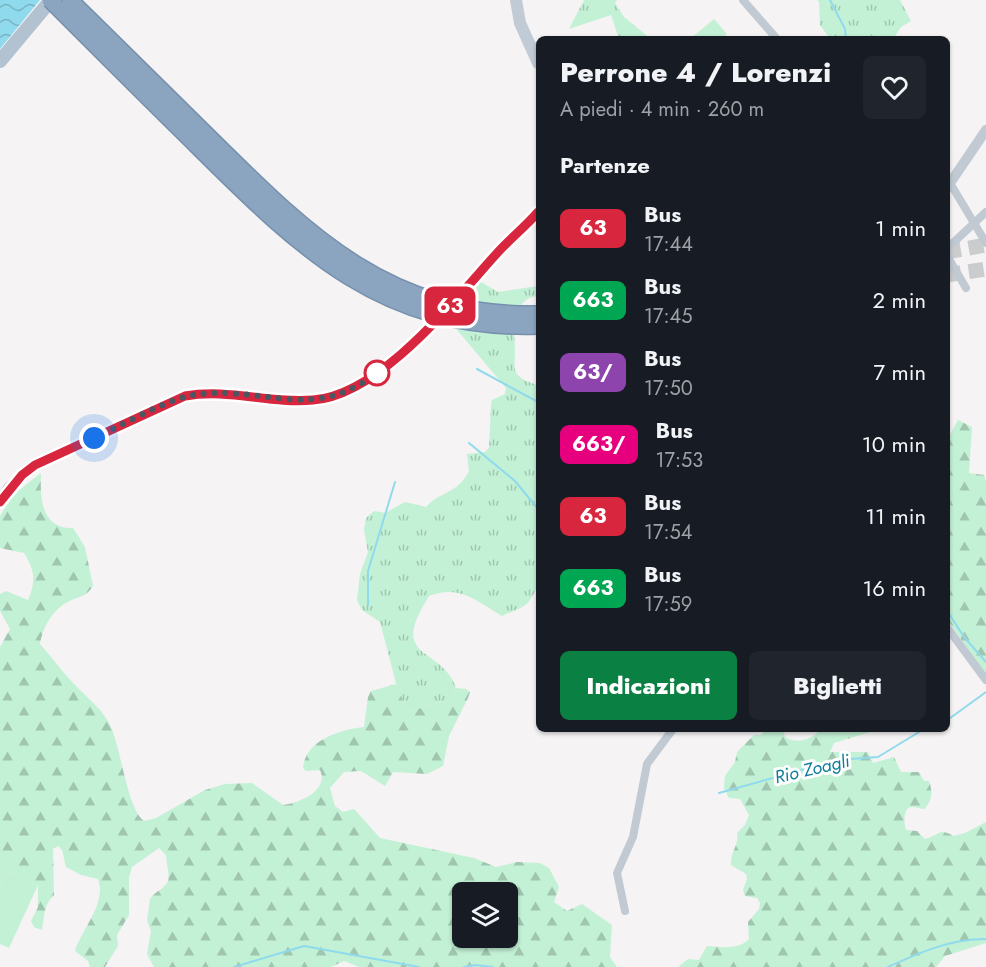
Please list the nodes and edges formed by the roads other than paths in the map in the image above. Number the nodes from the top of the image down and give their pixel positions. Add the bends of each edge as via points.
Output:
1 (50, 0) edge
2 (70, 0) edge
3 (516, 0) edge
4 (743, 0) edge
5 (774, 36) edge
6 (536, 59) edge
7 (0, 61) edge
8 (986, 130) edge
9 (950, 183) edge
10 (950, 189) edge
11 (986, 212) edge
12 (536, 214) edge
13 (975, 222) junction
14 (986, 243) edge
15 (950, 244) edge
16 (950, 261) edge
17 (966, 288) dead end
18 (536, 314) edge
19 (536, 326) edge
20 (0, 502) edge
21 (950, 631) edge
22 (986, 680) edge
23 (671, 732) edge
24 (625, 911) dead end

1 - 7 main road
1 - 19 highway, bridge via 258,206 330,267 382,296 435,315 487,325
2 - 18 highway, bridge via 284,211 338,254 379,278 426,297 480,311
3 - 6 main road via 520,23
4 - 5 street
8 - 9 street
10 - 13 street
11 - 13 street
12 - 20 main road via 448,308 387,366 358,386 315,400 212,393 185,396 35,465
13 - 14 street
13 - 15 street
16 - 17 street
21 - 22 street
23 - 24 street via 647,764 633,837 617,873

